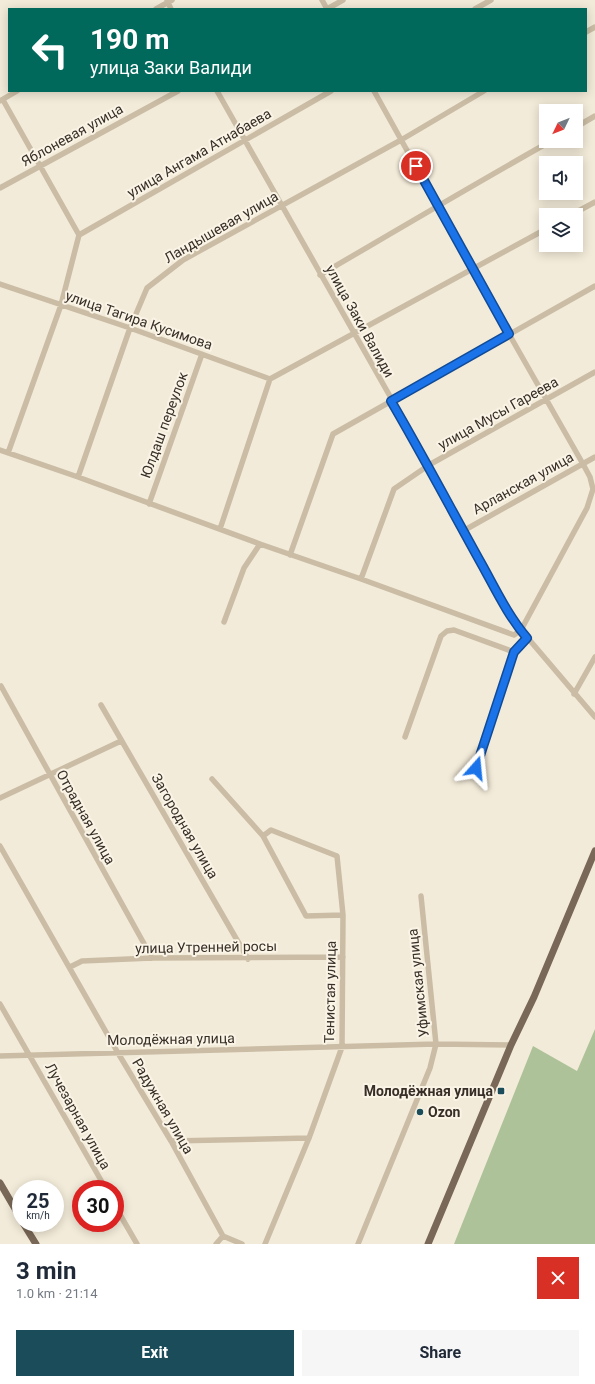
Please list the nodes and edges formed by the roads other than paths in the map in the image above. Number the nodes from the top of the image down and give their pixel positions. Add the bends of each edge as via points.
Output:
1 (343, 0) edge
2 (491, 0) edge
3 (169, 1) edge
4 (158, 8) edge
5 (329, 8) edge
6 (478, 8) edge
7 (15, 92) edge
8 (176, 92) edge
9 (218, 92) edge
10 (329, 92) edge
11 (375, 92) edge
12 (482, 92) edge
13 (1, 100) edge
14 (595, 116) edge
15 (583, 123) edge
16 (244, 140) junction
17 (401, 140) junction
18 (539, 148) edge
19 (40, 166) junction
20 (0, 188) edge
21 (595, 202) edge
22 (282, 205) junction
23 (439, 206) junction
24 (583, 209) edge
25 (539, 233) edge
26 (79, 236) junction
27 (472, 268) junction
28 (320, 275) junction
29 (0, 284) edge
30 (595, 286) edge
31 (61, 305) junction
32 (130, 328) junction
33 (354, 333) junction
34 (509, 334) junction
35 (202, 354) junction
36 (595, 372) edge
37 (270, 379) junction
38 (546, 399) junction
39 (391, 401) junction
40 (0, 450) edge
41 (8, 453) junction
42 (595, 457) edge
43 (583, 464) junction
44 (429, 465) junction
45 (78, 477) junction
46 (149, 504) junction
47 (220, 529) junction
48 (463, 531) junction
49 (260, 544) junction
50 (290, 555) junction
51 (361, 579) junction
52 (224, 622) dead end
53 (521, 630) junction
54 (527, 638) junction
55 (514, 652) junction
56 (595, 657) edge
57 (1, 686) dead end
58 (574, 694) junction
59 (101, 705) dead end
60 (595, 717) edge
61 (405, 737) dead end
62 (121, 741) junction
63 (476, 768) dead end
64 (49, 774) junction
65 (212, 779) dead end
66 (0, 798) edge
67 (263, 836) junction
68 (0, 846) edge
69 (595, 851) edge
70 (421, 896) dead end
71 (343, 916) junction
72 (343, 957) junction
73 (152, 958) junction
74 (248, 958) junction
75 (70, 967) junction
76 (0, 1004) edge
77 (436, 1044) junction
78 (511, 1045) junction
79 (342, 1047) junction
80 (118, 1053) junction
81 (30, 1055) junction
82 (0, 1056) edge
83 (309, 1138) junction
84 (171, 1142) junction
85 (101, 1180) edge
86 (0, 1183) edge
87 (12, 1204) edge
88 (124, 1222) edge
89 (29, 1232) edge
90 (223, 1236) junction
91 (36, 1244) edge
92 (137, 1244) edge
93 (216, 1244) edge
94 (242, 1244) edge
95 (265, 1244) edge
96 (358, 1244) edge
97 (428, 1244) edge

1 - 5 street
2 - 6 street
3 - 4 street
7 - 13 street
8 - 19 street, Яблоневая улица
9 - 16 street, улица Заки Валиди
10 - 16 street, улица Ангама Атнабаева
11 - 17 street
12 - 17 street, Ландышевая улица
13 - 19 street
14 - 15 street
16 - 22 street, улица Заки Валиди
16 - 26 street, улица Ангама Атнабаева
17 - 22 street, Ландышевая улица
17 - 23 street
18 - 23 street
19 - 20 street, Яблоневая улица
19 - 26 street
21 - 24 street
22 - 28 street, улица Заки Валиди
22 - 32 street, Ландышевая улица via 183,260 147,288
23 - 27 street
23 - 28 street
25 - 27 street
26 - 31 street
27 - 33 street
27 - 34 street
28 - 33 street, улица Заки Валиди
29 - 31 street, улица Тагира Кусимова
30 - 34 street
31 - 32 street, улица Тагира Кусимова
31 - 41 street
32 - 35 street, улица Тагира Кусимова
32 - 45 street, Ландышевая улица
33 - 37 street
33 - 39 street, улица Заки Валиди
34 - 38 street
34 - 39 street
35 - 37 street, улица Тагира Кусимова
35 - 46 street, Юлдаш переулок
36 - 38 street, улица Мусы Гареева
37 - 47 street
38 - 43 street
38 - 44 street, улица Мусы Гареева
39 - 44 street, улица Заки Валиди
39 - 50 street via 333,434
40 - 41 street
41 - 45 street
42 - 43 street, Арланская улица
43 - 48 street, Арланская улица
43 - 53 street via 594,489 587,508
44 - 48 street, улица Заки Валиди
44 - 51 street, улица Мусы Гареева via 394,489
45 - 46 street
46 - 47 street
47 - 49 street
48 - 53 street, улица Заки Валиди
49 - 50 street
49 - 52 street via 244,568
50 - 51 street
51 - 53 street via 514,635
53 - 54 street, улица Заки Валиди
54 - 55 street
54 - 58 street, улица Заки Валиди
55 - 61 street via 454,630 447,631 441,636
55 - 63 street
56 - 58 street
57 - 64 street, Отрадная улица
58 - 60 street, улица Заки Валиди
59 - 62 street, Загородная улица
62 - 64 street
62 - 74 street, Загородная улица
64 - 66 street
64 - 73 street, Отрадная улица
65 - 67 street
67 - 71 street via 306,916
67 - 71 street, Тенистая улица via 271,830 337,856
68 - 75 street, Радужная улица
69 - 78 main road via 534,997
70 - 77 street, Уфимская улица
71 - 72 street, Тенистая улица
72 - 74 street, улица Утренней росы
72 - 79 street, Тенистая улица
73 - 74 street, улица Утренней росы
73 - 75 street, улица Утренней росы via 82,961
75 - 80 street, Радужная улица
76 - 81 street, Лучезарная улица
77 - 78 street, Молодёжная улица
77 - 79 street, Молодёжная улица
77 - 96 street, Уфимская улица via 430,1068
78 - 97 main road
79 - 80 street, Молодёжная улица
79 - 83 street, Тенистая улица
80 - 81 street, Молодёжная улица
80 - 84 street, Радужная улица
81 - 82 street, Молодёжная улица
81 - 85 street, Лучезарная улица
83 - 84 street
83 - 95 street, Тенистая улица
84 - 90 street, Радужная улица
86 - 87 main road
88 - 92 street
89 - 91 main road
90 - 93 street
90 - 94 street

